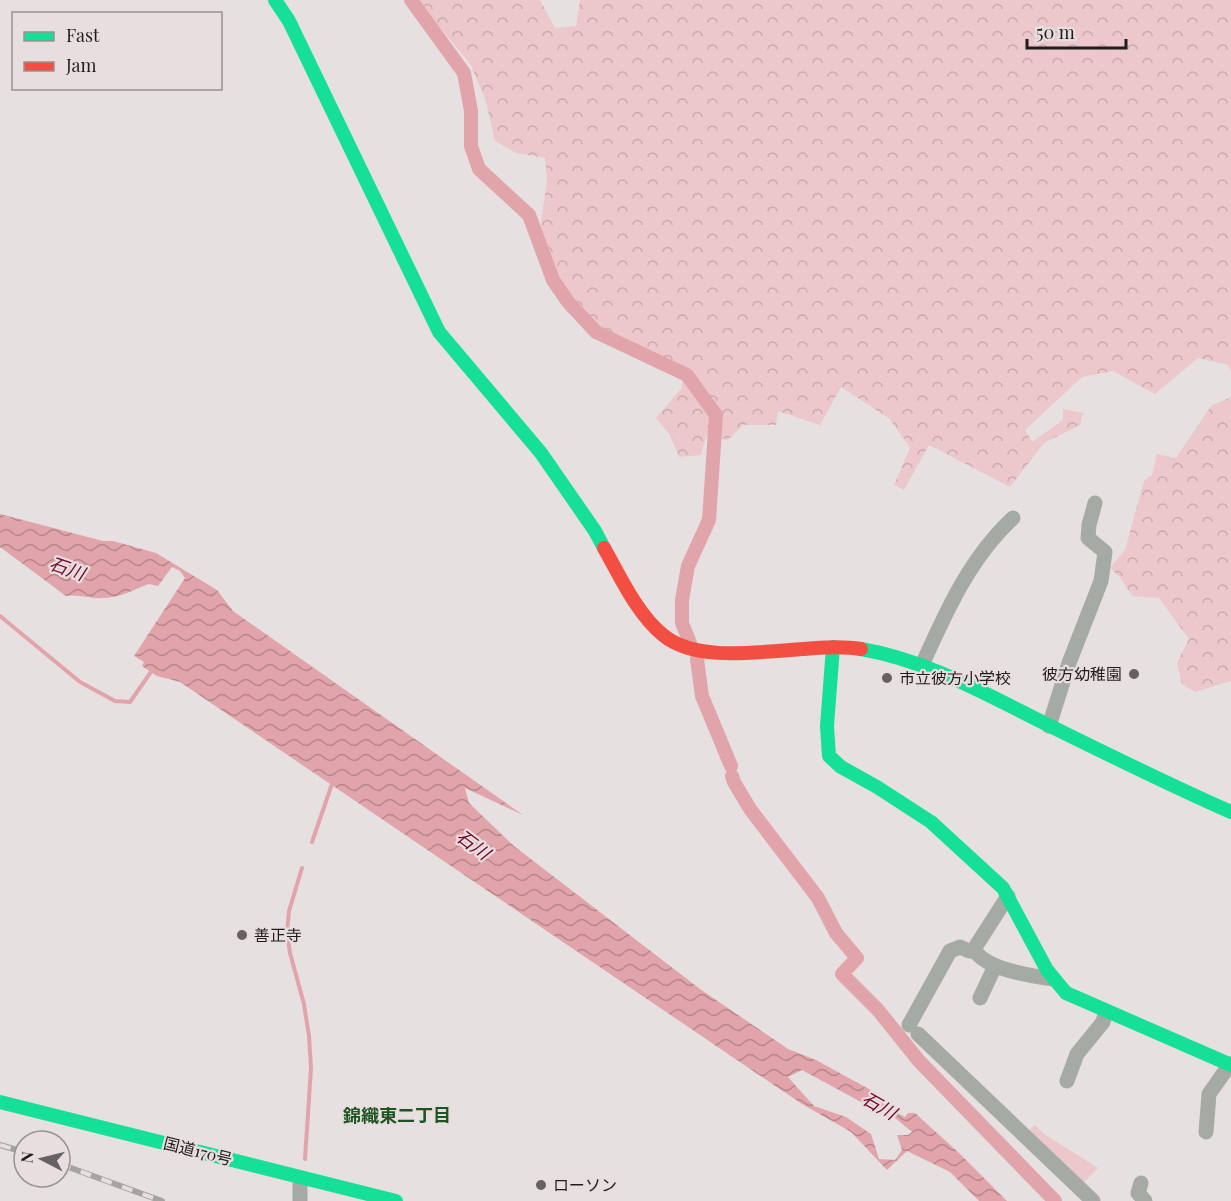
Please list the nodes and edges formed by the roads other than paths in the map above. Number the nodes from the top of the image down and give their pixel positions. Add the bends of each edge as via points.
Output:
1 (275, 0) edge
2 (1095, 503) dead end
3 (1013, 519) dead end
4 (833, 647) junction
5 (922, 665) junction
6 (1049, 726) junction
7 (1231, 812) edge
8 (1008, 896) junction
9 (975, 951) junction
10 (995, 966) junction
11 (1053, 979) junction
12 (980, 998) dead end
13 (1106, 1011) junction
14 (1231, 1064) edge
15 (1067, 1081) dead end
16 (0, 1102) edge
17 (1206, 1132) dead end
18 (300, 1178) junction
19 (1141, 1183) dead end
20 (300, 1201) edge
21 (396, 1201) edge
22 (1093, 1201) edge
23 (1145, 1201) edge

1 - 4 main road via 439,332 541,453 595,531 632,599 650,622 678,646 699,652
2 - 6 street via 1088,538 1105,552 1101,581
3 - 5 street via 991,540 967,575
4 - 5 main road via 873,651
4 - 8 main road via 827,726 829,756 841,768 931,822
5 - 6 main road
6 - 7 main road
8 - 9 street
8 - 11 main road
9 - 10 street via 983,961
9 - 22 street via 960,947 950,951 913,1030
10 - 11 street
10 - 12 street
11 - 13 main road via 1066,993
13 - 14 main road
13 - 15 street via 1103,1022 1077,1054
14 - 17 street via 1209,1094
16 - 18 main road, 国道170号
18 - 20 street
18 - 21 main road, 国道170号
19 - 23 street via 1138,1193

